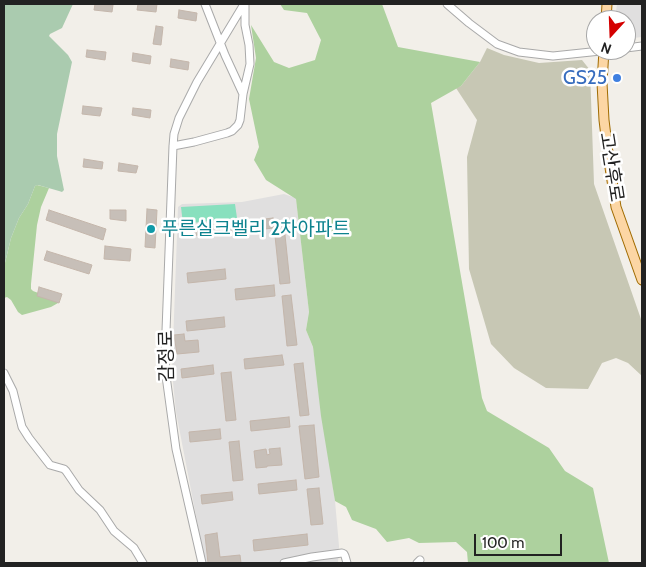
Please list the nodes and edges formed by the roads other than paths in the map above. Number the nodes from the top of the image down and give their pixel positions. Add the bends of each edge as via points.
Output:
1 (205, 4) edge
2 (244, 4) edge
3 (447, 4) edge
4 (220, 42) junction
5 (586, 52) edge
6 (605, 60) edge
7 (243, 94) junction
8 (173, 146) junction
9 (642, 280) edge
10 (4, 373) edge
11 (143, 563) edge
12 (202, 563) edge
13 (284, 563) edge
14 (347, 563) edge

1 - 4 street
2 - 4 street, 감정로
2 - 7 street, 감정로 via 250,64
3 - 5 street via 497,44 519,52 553,56
4 - 7 street
4 - 8 street, 감정로 via 179,118
6 - 9 main road, 고산후로 via 604,120 616,207
7 - 8 street, 감정로 via 240,120 232,131
8 - 12 street, 감정로 via 166,376 176,449
10 - 11 street via 13,391 22,427 29,438 50,465 66,471 114,531 134,548
13 - 14 street via 342,553

